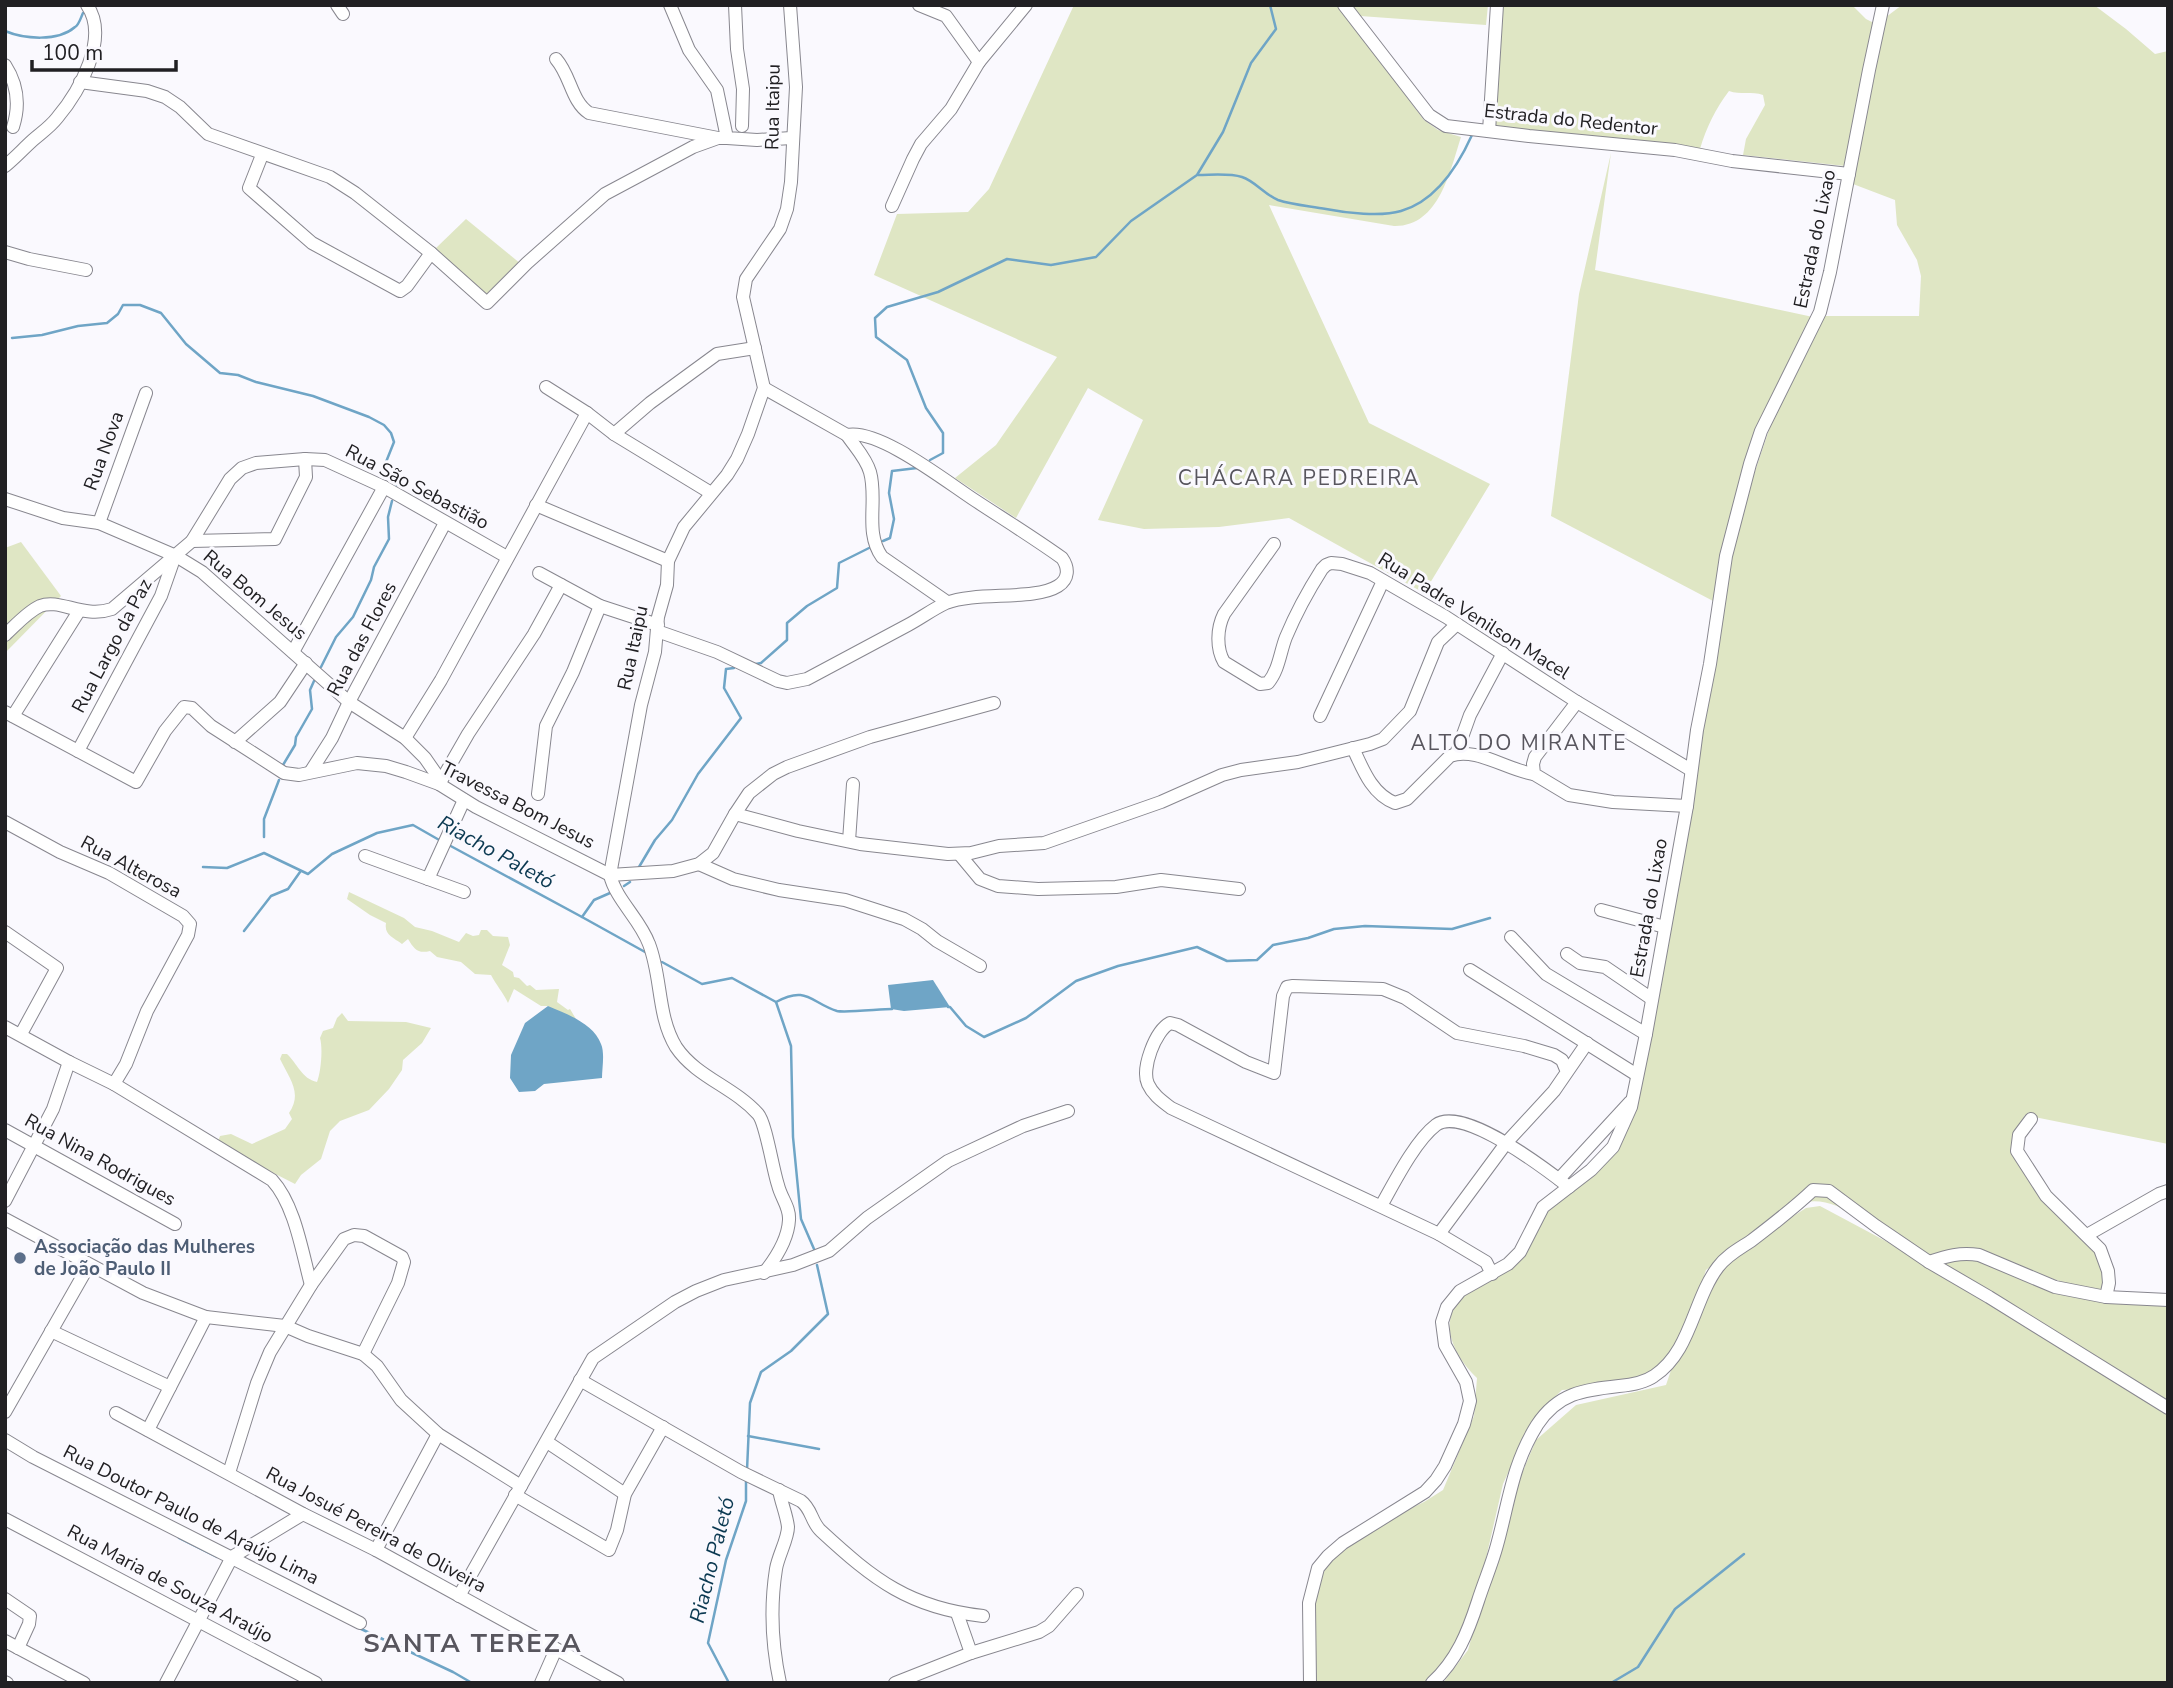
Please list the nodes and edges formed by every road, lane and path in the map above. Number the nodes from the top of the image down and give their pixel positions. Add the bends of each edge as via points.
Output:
1 (87, 5) edge
2 (670, 5) edge
3 (735, 5) edge
4 (790, 5) edge
5 (919, 5) edge
6 (1026, 5) edge
7 (1344, 5) edge
8 (1497, 5) edge
9 (1886, 7) edge
10 (556, 59) dead end
11 (979, 62) junction
12 (5, 65) edge
13 (80, 82) junction
14 (742, 126) dead end
15 (9, 127) edge
16 (1489, 131) junction
17 (723, 138) junction
18 (792, 138) junction
19 (32, 141) junction
20 (262, 155) junction
21 (5, 166) edge
22 (1850, 174) junction
23 (892, 206) dead end
24 (5, 251) edge
25 (431, 253) junction
26 (86, 270) dead end
27 (755, 348) junction
28 (546, 387) dead end
29 (764, 388) junction
30 (146, 393) dead end
31 (586, 412) junction
32 (614, 434) junction
33 (847, 435) junction
34 (305, 459) junction
35 (384, 488) junction
36 (711, 493) junction
37 (5, 499) edge
38 (536, 505) junction
39 (99, 523) junction
40 (445, 523) junction
41 (192, 541) junction
42 (1274, 544) dead end
43 (176, 556) junction
44 (507, 557) junction
45 (668, 561) junction
46 (538, 573) dead end
47 (1383, 581) junction
48 (561, 585) junction
49 (947, 602) junction
50 (600, 606) junction
51 (79, 611) junction
52 (1457, 624) junction
53 (657, 628) junction
54 (5, 635) edge
55 (293, 652) junction
56 (1503, 653) junction
57 (306, 663) junction
58 (349, 702) junction
59 (1577, 702) junction
60 (994, 703) dead end
61 (9, 714) edge
62 (1321, 716) dead end
63 (405, 738) junction
64 (235, 742) junction
65 (1353, 748) junction
66 (78, 751) junction
67 (1456, 754) junction
68 (1691, 770) junction
69 (311, 771) junction
70 (1534, 774) junction
71 (440, 783) junction
72 (853, 784) dead end
73 (538, 794) dead end
74 (464, 800) junction
75 (1687, 806) junction
76 (735, 814) junction
77 (5, 822) edge
78 (849, 841) junction
79 (960, 855) junction
80 (365, 856) dead end
81 (699, 864) junction
82 (611, 875) junction
83 (428, 879) junction
84 (1239, 890) dead end
85 (464, 892) dead end
86 (1601, 910) dead end
87 (1665, 926) junction
88 (5, 932) edge
89 (1511, 937) dead end
90 (1567, 954) dead end
91 (980, 966) dead end
92 (1470, 970) dead end
93 (1652, 999) junction
94 (5, 1027) edge
95 (21, 1034) junction
96 (1646, 1034) junction
97 (1587, 1043) junction
98 (69, 1062) junction
99 (1567, 1072) junction
100 (1637, 1075) junction
101 (114, 1084) junction
102 (1068, 1111) dead end
103 (2031, 1119) dead end
104 (5, 1130) edge
105 (1507, 1142) junction
106 (34, 1145) junction
107 (1564, 1183) junction
108 (2168, 1191) edge
109 (5, 1201) edge
110 (1381, 1206) junction
111 (5, 1219) edge
112 (175, 1224) dead end
113 (1439, 1234) junction
114 (2087, 1235) junction
115 (1929, 1262) junction
116 (89, 1265) junction
117 (765, 1273) junction
118 (1492, 1274) junction
119 (311, 1285) junction
120 (2106, 1297) junction
121 (2168, 1300) edge
122 (206, 1317) junction
123 (285, 1326) junction
124 (51, 1331) junction
125 (363, 1354) junction
126 (579, 1380) junction
127 (170, 1387) junction
128 (2168, 1408) edge
129 (5, 1412) edge
130 (116, 1413) dead end
131 (663, 1427) junction
132 (148, 1430) junction
133 (438, 1434) junction
134 (5, 1440) edge
135 (547, 1442) junction
136 (229, 1473) junction
137 (518, 1490) junction
138 (779, 1490) junction
139 (625, 1494) junction
140 (303, 1514) junction
141 (5, 1519) edge
142 (376, 1550) junction
143 (232, 1557) junction
144 (1077, 1594) dead end
145 (459, 1596) junction
146 (5, 1599) edge
147 (957, 1613) junction
148 (984, 1616) dead end
149 (199, 1621) junction
150 (360, 1623) dead end
151 (5, 1641) edge
152 (18, 1648) junction
153 (556, 1649) junction
154 (971, 1653) junction
155 (1308, 1668) junction
156 (84, 1683) edge
157 (166, 1683) edge
158 (316, 1683) edge
159 (541, 1683) edge
160 (618, 1683) edge
161 (780, 1683) edge
162 (895, 1683) edge
163 (1303, 1683) edge
164 (1310, 1683) edge
165 (1432, 1683) edge

1 - 13 street via 97,37
2 - 17 street via 689,50 717,90
3 - 14 street
4 - 18 street, Rua Itaipu via 796,87
5 - 11 street via 946,16
6 - 11 street
7 - 16 street, Estrada do Redentor via 1429,115 1446,126
8 - 16 street
9 - 22 street, Estrada do Lixao via 1869,69
10 - 17 street via 579,104 589,113
11 - 23 street via 951,109 917,151
12 - 15 street via 16,86 17,100 17,113
13 - 19 street via 65,108
13 - 20 street via 165,97 208,134
15 - 19 street via 23,131
16 - 22 street, Estrada do Redentor
17 - 18 street
17 - 25 street via 694,147 605,194 486,303
18 - 27 street, Rua Itaipu via 787,209 780,229 743,289
19 - 21 street
20 - 25 street via 330,177
20 - 25 street via 249,188 294,229 332,255 400,291
22 - 68 street, Estrada do Lixao via 1818,320 1761,430 1735,519
24 - 26 street
27 - 29 street, Rua Itaipu
27 - 32 street via 717,354
28 - 31 street
29 - 33 street
29 - 36 street, Rua Itaipu via 737,459
30 - 39 street, Rua Nova
31 - 32 street
31 - 38 street
32 - 36 street
33 - 49 street via 870,473 878,551
33 - 49 street via 860,434 922,464 1053,551 1067,566 1062,583 1045,591
34 - 35 street, Rua São Sebastião via 325,460
34 - 41 street, Rua São Sebastião via 242,468
34 - 41 street via 306,477 275,539
35 - 40 street, Rua São Sebastião
35 - 55 street
36 - 45 street, Rua Itaipu via 684,527
37 - 39 street, Rua Bom Jesus via 63,518
38 - 44 street
38 - 45 street
39 - 43 street, Rua Bom Jesus
40 - 44 street, Rua São Sebastião
40 - 58 street, Rua das Flores
41 - 43 street, Rua São Sebastião
42 - 47 street, Rua Padre Venilson Macel via 1224,614 1218,633 1224,662 1260,684 1274,673 1298,611 1326,565 1352,566
43 - 51 street, Rua São Sebastião via 112,609
43 - 55 street, Rua Bom Jesus via 202,572
43 - 66 street, Rua Largo da Paz via 161,596
44 - 63 street
45 - 53 street, Rua Itaipu
46 - 48 street
47 - 52 street, Rua Padre Venilson Macel
47 - 62 street
48 - 50 street
48 - 71 street
49 - 53 street via 807,678 787,683
50 - 53 street
50 - 73 street via 546,726
51 - 54 street, Rua São Sebastião via 45,605
51 - 61 street
52 - 56 street, Rua Padre Venilson Macel
52 - 65 street via 1438,642 1410,712 1383,739
53 - 82 street, Rua Itaipu
55 - 57 street, Rua Bom Jesus
56 - 59 street, Rua Padre Venilson Macel
56 - 67 street via 1470,715
57 - 58 street, Rua Bom Jesus
57 - 64 street via 279,702
58 - 63 street, Rua Bom Jesus
58 - 69 street, Rua das Flores
59 - 68 street, Rua Padre Venilson Macel
59 - 70 street via 1535,757
60 - 76 street via 870,737 787,766 749,793
61 - 66 street
63 - 71 street, Rua Bom Jesus via 425,758
64 - 66 street, Travessa Bom Jesus via 186,706 165,731 136,782
64 - 69 street, Travessa Bom Jesus via 284,773
65 - 67 street via 1373,786 1395,803 1407,799
65 - 79 street via 1222,775 1169,799 1044,843
67 - 70 street
68 - 75 street, Estrada do Lixao
69 - 71 street, Travessa Bom Jesus via 363,763
70 - 75 street via 1569,795
71 - 74 street, Travessa Bom Jesus
72 - 78 street
74 - 82 street, Travessa Bom Jesus
74 - 83 street
75 - 87 street, Estrada do Lixao
76 - 78 street
76 - 81 street via 713,853
77 - 101 street, Rua Alterosa via 109,873 190,924
78 - 79 street
79 - 84 street via 980,879 998,886 1116,887 1161,880
80 - 83 street
81 - 82 street via 673,872
81 - 91 street via 733,879 845,900 904,919
82 - 117 street via 650,946 665,1019 677,1048 700,1072 757,1112 763,1123 789,1218 782,1245
83 - 85 street
86 - 87 street
87 - 93 street, Estrada do Lixao
88 - 95 street via 57,968
89 - 96 street via 1546,974
90 - 93 street via 1580,963 1605,967
92 - 97 street
93 - 96 street, Estrada do Lixao
94 - 95 street
95 - 98 street
96 - 100 street, Estrada do Lixao
97 - 99 street
97 - 100 street
98 - 101 street
98 - 106 street
99 - 105 street
99 - 110 street via 1554,1055 1457,1033 1405,998 1383,989 1287,987 1274,1073 1178,1025 1170,1023 1161,1030 1146,1074 1159,1099
100 - 107 street, Estrada do Lixao via 1633,1099 1613,1147 1591,1170
101 - 119 street via 272,1180 289,1209
102 - 117 street via 948,1161 829,1251
103 - 114 street via 2019,1135 2017,1151 2046,1196
104 - 106 street, Rua Nina Rodrigues
105 - 107 street
105 - 110 street via 1465,1124 1436,1125
105 - 113 street
106 - 109 street
106 - 112 street, Rua Nina Rodrigues
107 - 118 street, Estrada do Lixao via 1543,1207 1520,1252
108 - 114 street
110 - 113 street
111 - 116 street
113 - 118 street via 1486,1262
114 - 120 street via 2105,1260
115 - 120 street via 1969,1253 2055,1287
115 - 128 street
115 - 165 street via 1821,1189 1813,1190 1721,1262 1682,1343 1664,1368 1645,1381 1567,1396 1541,1420 1519,1460 1496,1549 1466,1633 1452,1662
116 - 122 street via 143,1293
116 - 124 street
117 - 126 street via 724,1280 675,1302 593,1358
118 - 155 street, Estrada do Lixao via 1460,1291 1442,1322 1445,1345 1466,1382 1470,1401 1450,1456 1425,1492 1343,1543 1318,1568 1309,1603
119 - 123 street
119 - 125 street via 344,1240 354,1235 404,1259 398,1283
120 - 121 street
122 - 123 street
122 - 127 street
123 - 125 street
123 - 136 street via 257,1383
124 - 127 street
124 - 129 street
125 - 133 street via 401,1400
126 - 131 street
126 - 135 street
127 - 132 street
130 - 132 street, Rua Josué Pereira de Oliveira
131 - 138 street
131 - 139 street
132 - 136 street, Rua Josué Pereira de Oliveira
133 - 137 street
133 - 142 street
134 - 143 street, Rua Doutor Paulo de Araújo Lima
135 - 137 street
135 - 139 street
136 - 140 street, Rua Josué Pereira de Oliveira
137 - 139 street via 608,1550
137 - 145 street
138 - 147 street via 808,1506 818,1528 877,1578 914,1600
138 - 161 street via 788,1527 774,1596
140 - 142 street, Rua Josué Pereira de Oliveira
140 - 143 street
141 - 149 street, Rua Maria de Souza Araújo
142 - 145 street, Rua Josué Pereira de Oliveira
143 - 149 street
143 - 150 street, Rua Doutor Paulo de Araújo Lima
144 - 154 street via 1039,1632
145 - 153 street, Rua Josué Pereira de Oliveira
146 - 152 street via 30,1616
147 - 148 street
147 - 154 street
149 - 157 street
149 - 158 street, Rua Maria de Souza Araújo
151 - 152 street
152 - 156 street
153 - 159 street
153 - 160 street, Rua Josué Pereira de Oliveira
154 - 162 street
155 - 163 street
155 - 164 street, Estrada do Lixao

